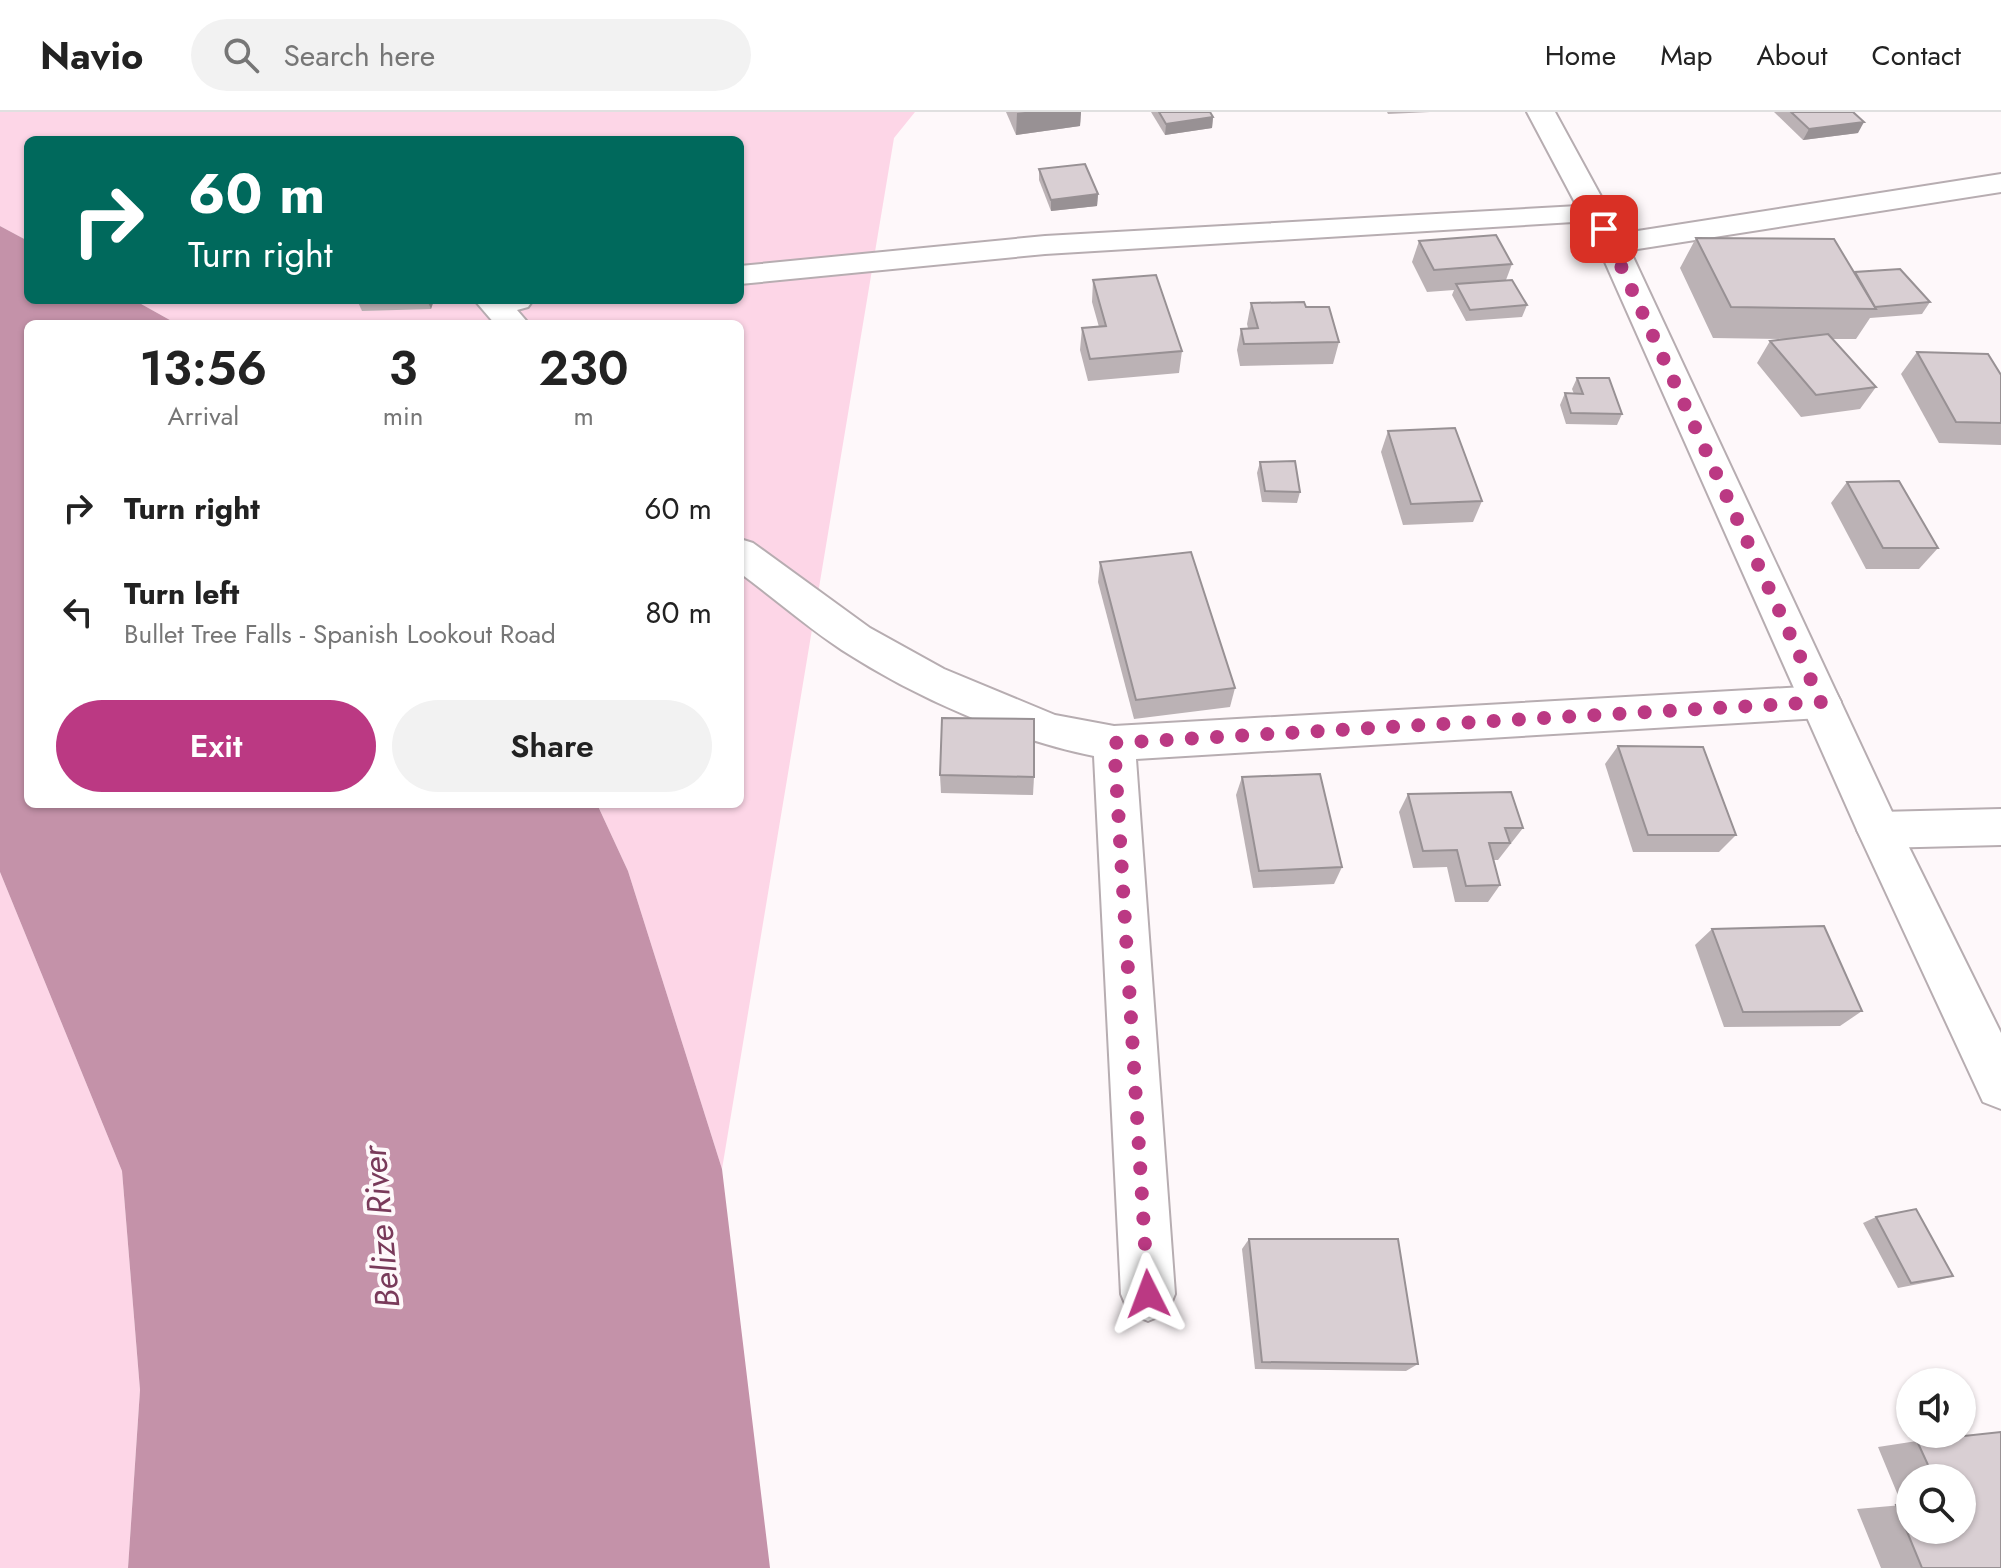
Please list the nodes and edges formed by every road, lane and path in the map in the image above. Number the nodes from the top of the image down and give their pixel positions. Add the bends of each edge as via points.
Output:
1 (1541, 112) edge
2 (2001, 183) edge
3 (1604, 229) junction
4 (744, 275) edge
5 (494, 304) edge
6 (509, 320) edge
7 (744, 556) edge
8 (1821, 702) junction
9 (1114, 743) junction
10 (2001, 827) edge
11 (1879, 830) junction
12 (2001, 1085) edge
13 (1148, 1294) dead end

1 - 3 street
2 - 3 street
3 - 4 street via 1045,245
3 - 8 street
5 - 6 street
7 - 9 street via 856,639 930,680 1049,731
8 - 9 street
8 - 11 street
9 - 13 street
10 - 11 street
11 - 12 street

